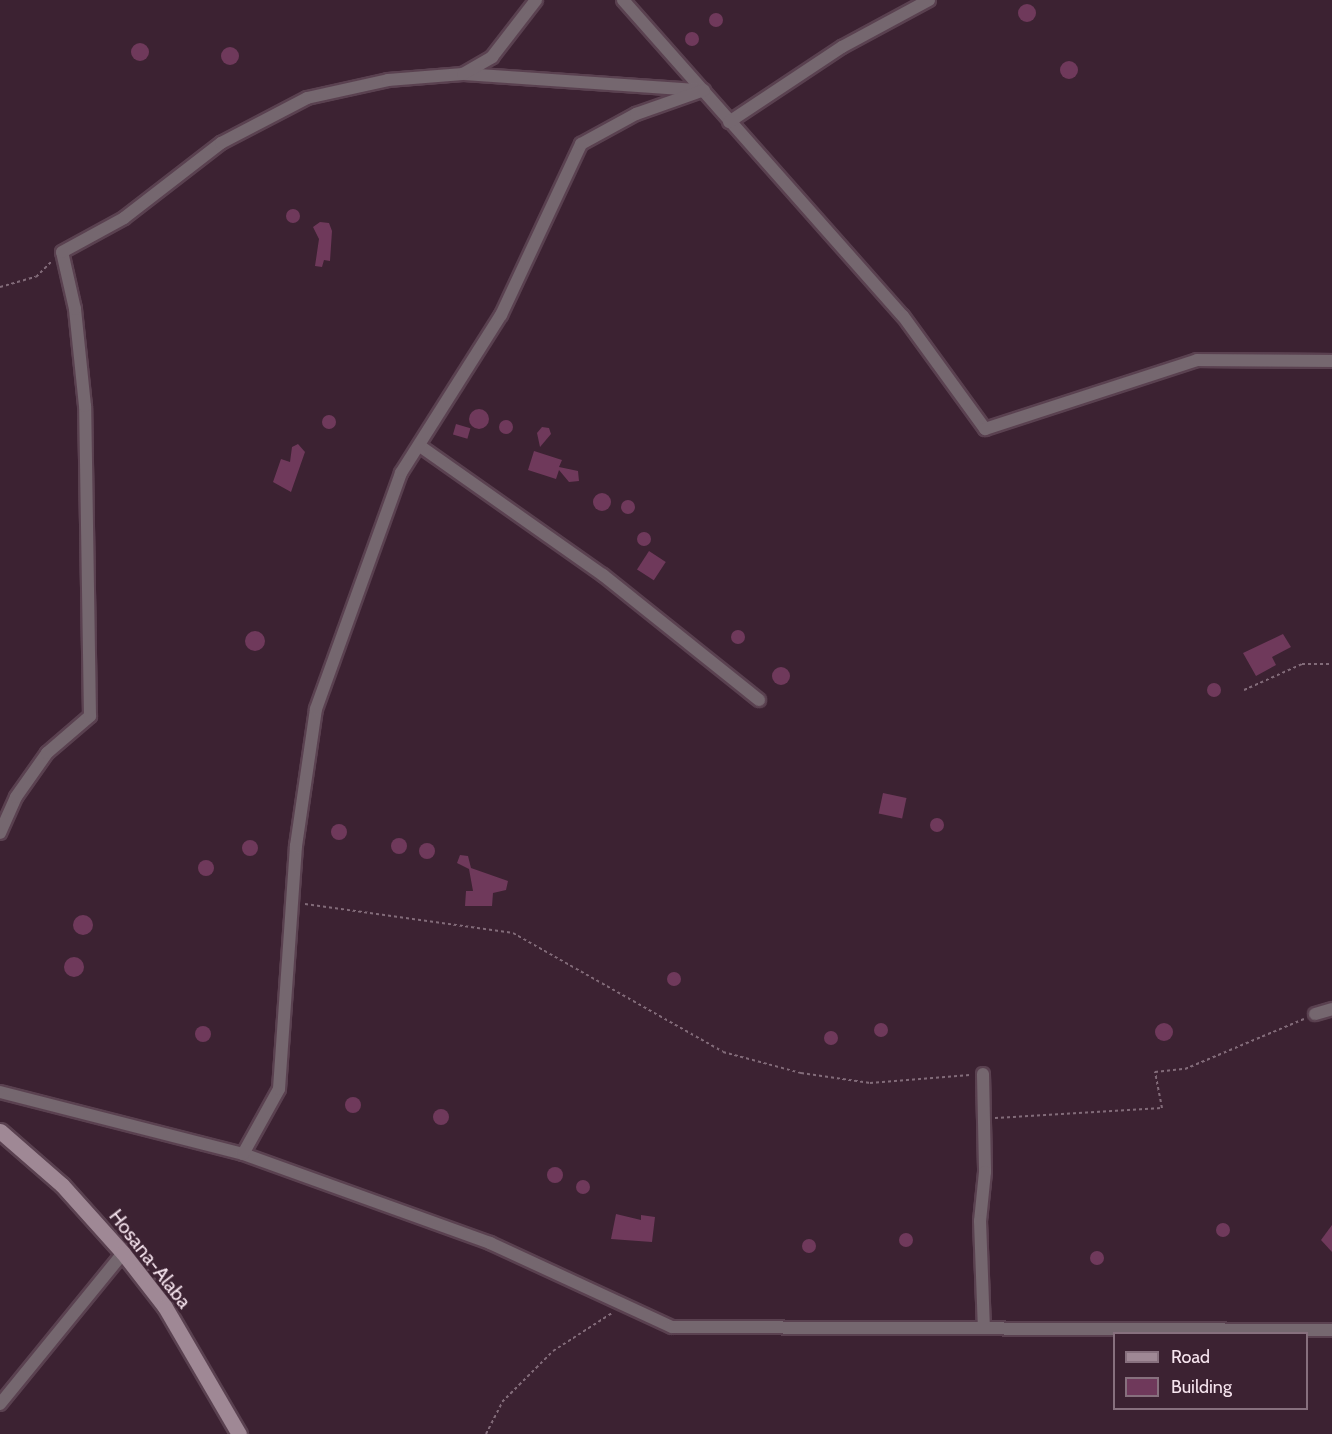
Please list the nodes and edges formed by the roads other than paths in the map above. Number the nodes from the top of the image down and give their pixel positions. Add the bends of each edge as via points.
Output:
1 (536, 0) edge
2 (623, 0) edge
3 (929, 0) edge
4 (463, 74) junction
5 (704, 90) junction
6 (729, 122) junction
7 (1332, 361) edge
8 (420, 446) junction
9 (759, 700) dead end
10 (0, 833) edge
11 (1332, 1009) edge
12 (1315, 1014) road end
13 (983, 1074) road end
14 (0, 1092) edge
15 (0, 1131) edge
16 (243, 1154) junction
17 (123, 1253) junction
18 (984, 1328) junction
19 (1332, 1330) edge
20 (0, 1404) edge
21 (239, 1434) edge

1 - 4 street via 492,57
2 - 5 street
3 - 6 street via 842,47
4 - 5 street
4 - 10 street via 388,80 307,98 221,143 124,218 62,252 75,309 85,406 90,716 47,753 16,797
5 - 6 street
5 - 8 street via 636,114 582,144 501,315
6 - 7 street via 903,316 985,429 1197,360
8 - 9 street via 603,575
8 - 16 street via 401,473 316,709 296,846 279,1089
11 - 12 street
13 - 18 street via 985,1172 980,1221
14 - 16 street
15 - 17 main road, Hosana-Alaba via 62,1185
16 - 18 street via 490,1243 672,1327
17 - 20 street
17 - 21 main road, Hosana-Alaba via 165,1307
18 - 19 street

